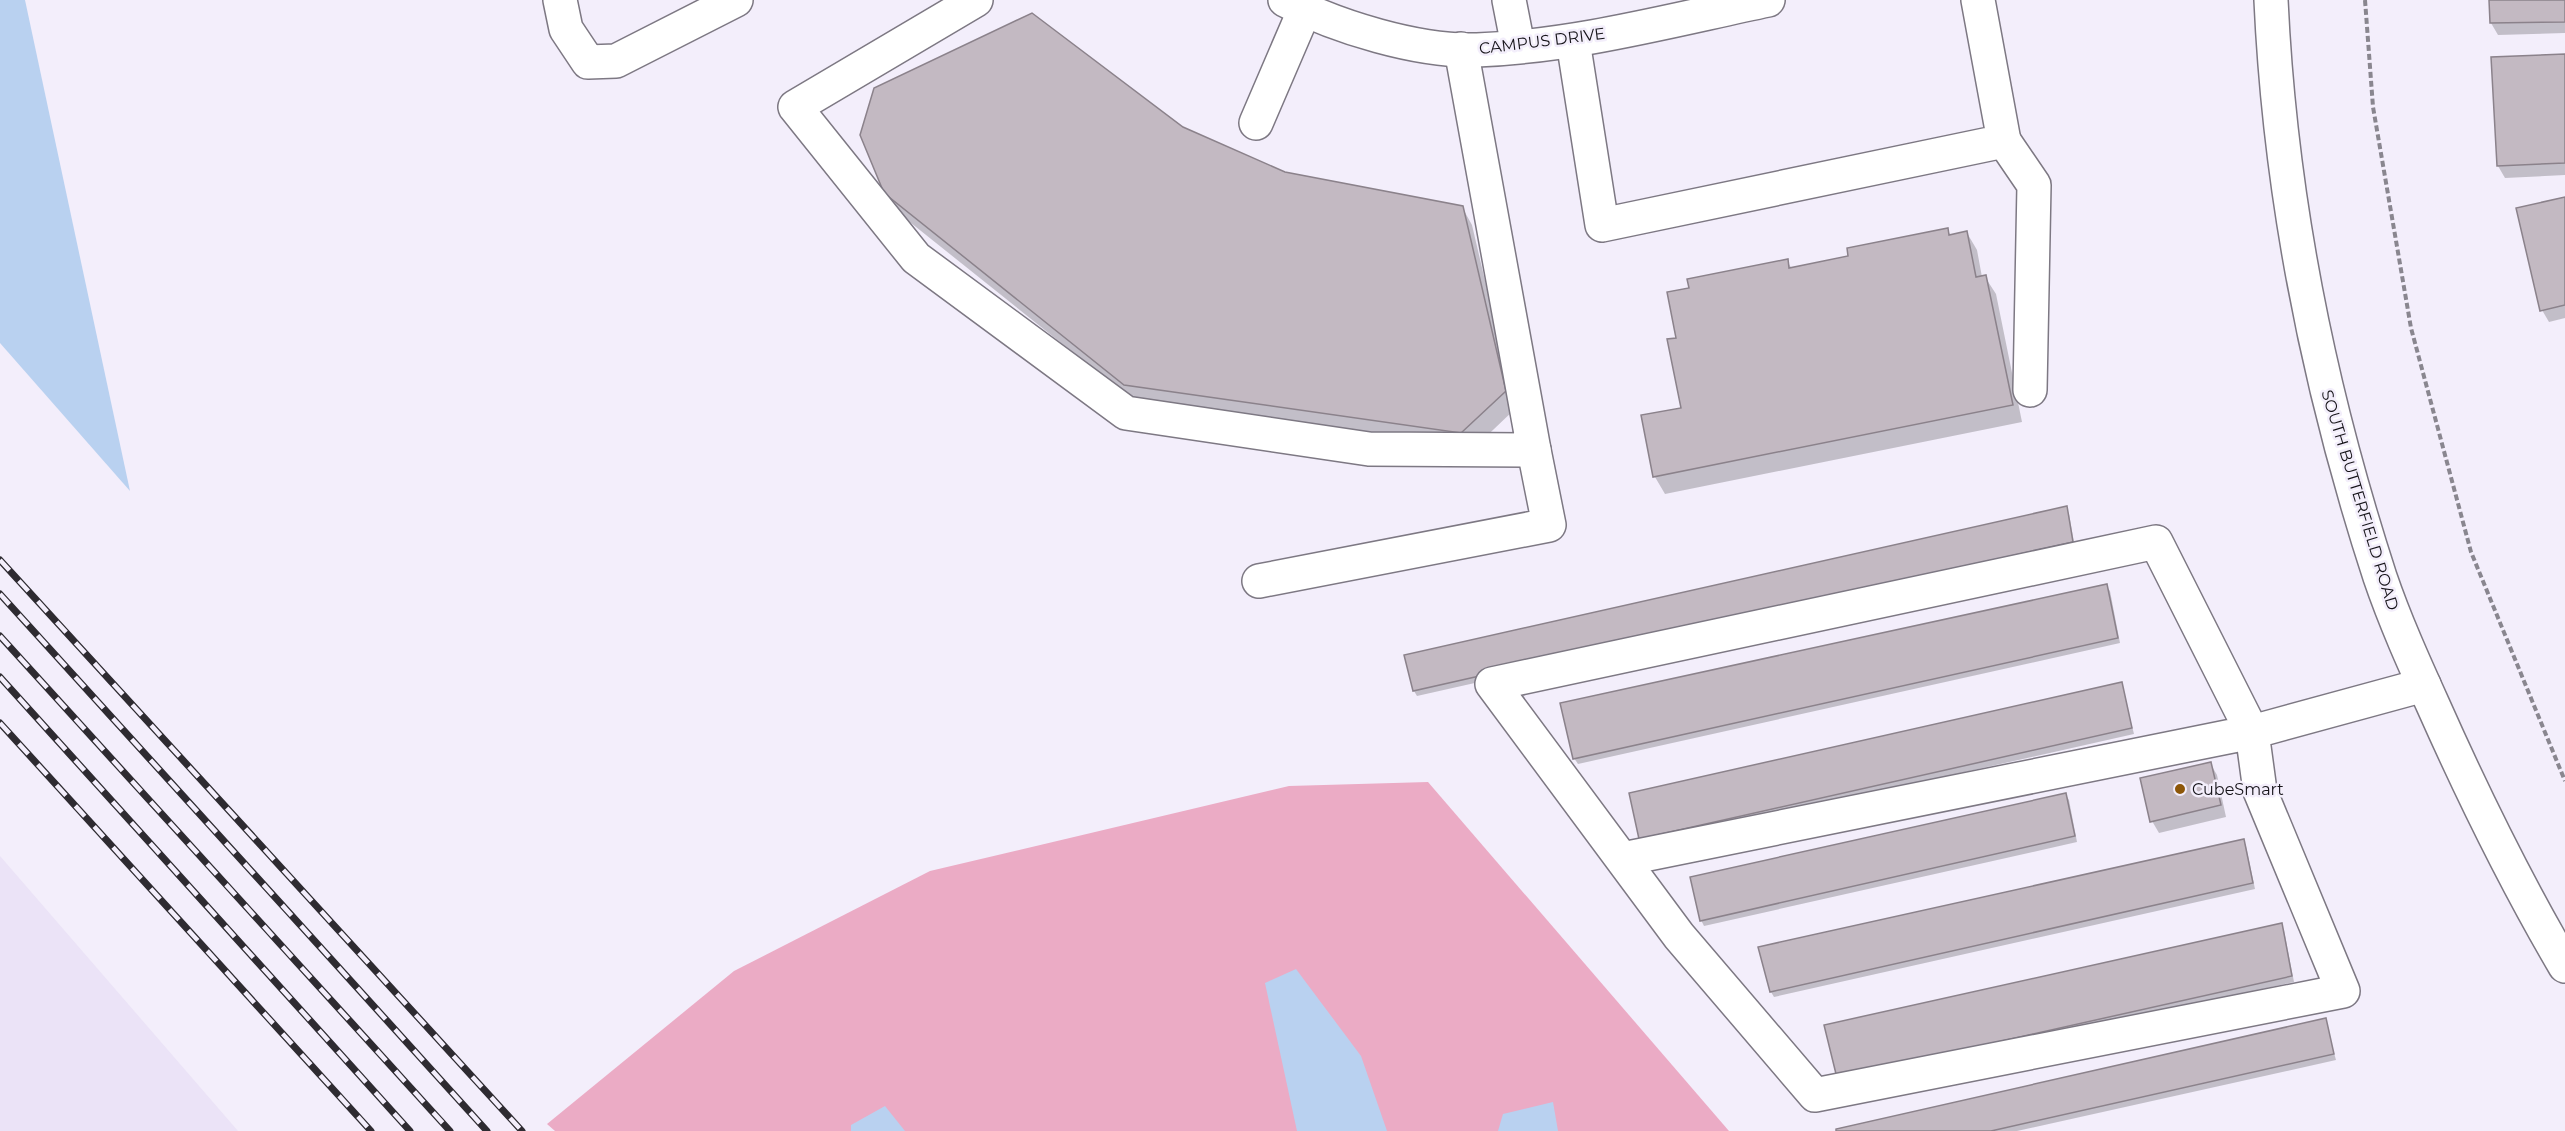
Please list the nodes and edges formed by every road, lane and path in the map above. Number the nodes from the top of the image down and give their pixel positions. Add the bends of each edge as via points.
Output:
1 (560, 0) edge
2 (736, 0) edge
3 (976, 0) edge
4 (1509, 0) edge
5 (1768, 0) edge
6 (1978, 0) edge
7 (2271, 0) edge
8 (2365, 0) edge
9 (1295, 4) edge
10 (1573, 41) junction
11 (1518, 46) junction
12 (1461, 49) junction
13 (1256, 123) dead end
14 (2004, 141) junction
15 (2030, 390) dead end
16 (1534, 450) junction
17 (1259, 581) dead end
18 (2424, 685) junction
19 (2252, 732) junction
20 (2565, 781) edge
21 (1623, 860) junction
22 (2565, 966) edge

1 - 2 main road via 566,29 588,62 616,61
3 - 16 main road via 795,107 916,258 1126,413 1369,449
4 - 11 main road
5 - 10 main road, CAMPUS DRIVE
6 - 14 main road
7 - 18 main road, SOUTH BUTTERFIELD ROAD via 2287,185 2307,308 2380,578
8 - 20 path via 2373,107 2411,328 2470,552
9 - 12 main road, CAMPUS DRIVE via 1385,37
9 - 13 main road
10 - 11 main road, CAMPUS DRIVE
10 - 14 main road via 1602,225
11 - 12 main road, CAMPUS DRIVE
12 - 16 main road
14 - 15 main road via 2034,185
16 - 17 main road via 1549,525
18 - 19 main road
18 - 22 main road, SOUTH BUTTERFIELD ROAD via 2473,797
19 - 21 main road
19 - 21 main road via 2156,542 1492,684
19 - 21 main road via 2260,791 2343,991 1815,1095 1679,936

